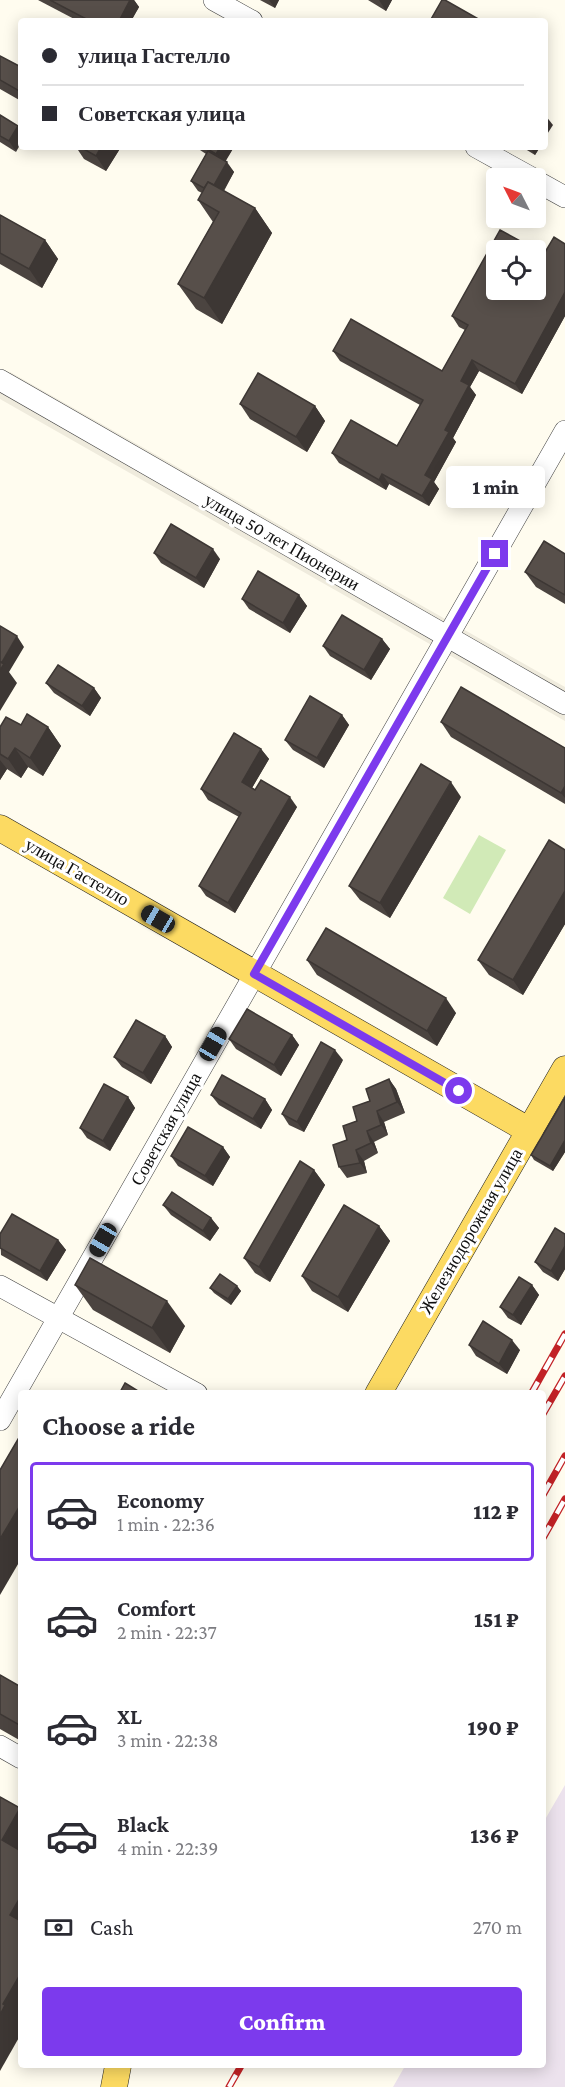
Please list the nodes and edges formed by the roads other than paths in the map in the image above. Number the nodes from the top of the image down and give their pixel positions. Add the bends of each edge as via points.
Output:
1 (214, 0) edge
2 (247, 18) edge
3 (481, 150) edge
4 (514, 168) edge
5 (546, 187) edge
6 (565, 197) edge
7 (0, 380) edge
8 (565, 430) edge
9 (447, 637) junction
10 (565, 704) edge
11 (0, 828) edge
12 (254, 974) junction
13 (565, 1069) edge
14 (530, 1131) junction
15 (0, 1286) edge
16 (59, 1319) junction
17 (190, 1390) edge
18 (380, 1390) edge
19 (0, 1420) edge
20 (0, 1746) edge
21 (18, 1756) edge
22 (118, 2068) edge
23 (114, 2087) edge

1 - 2 street
3 - 4 street
5 - 6 street
7 - 9 street, улица 50 лет Пионерии
8 - 9 street, Советская улица
9 - 10 street, улица 50 лет Пионерии
9 - 12 street, Советская улица
11 - 12 main road, улица Гастелло
12 - 14 main road, улица Гастелло
12 - 16 street, Советская улица
13 - 14 main road, Железнодорожная улица
14 - 18 main road, Железнодорожная улица
15 - 16 street
16 - 17 street
16 - 19 street, Советская улица
20 - 21 street
22 - 23 main road

